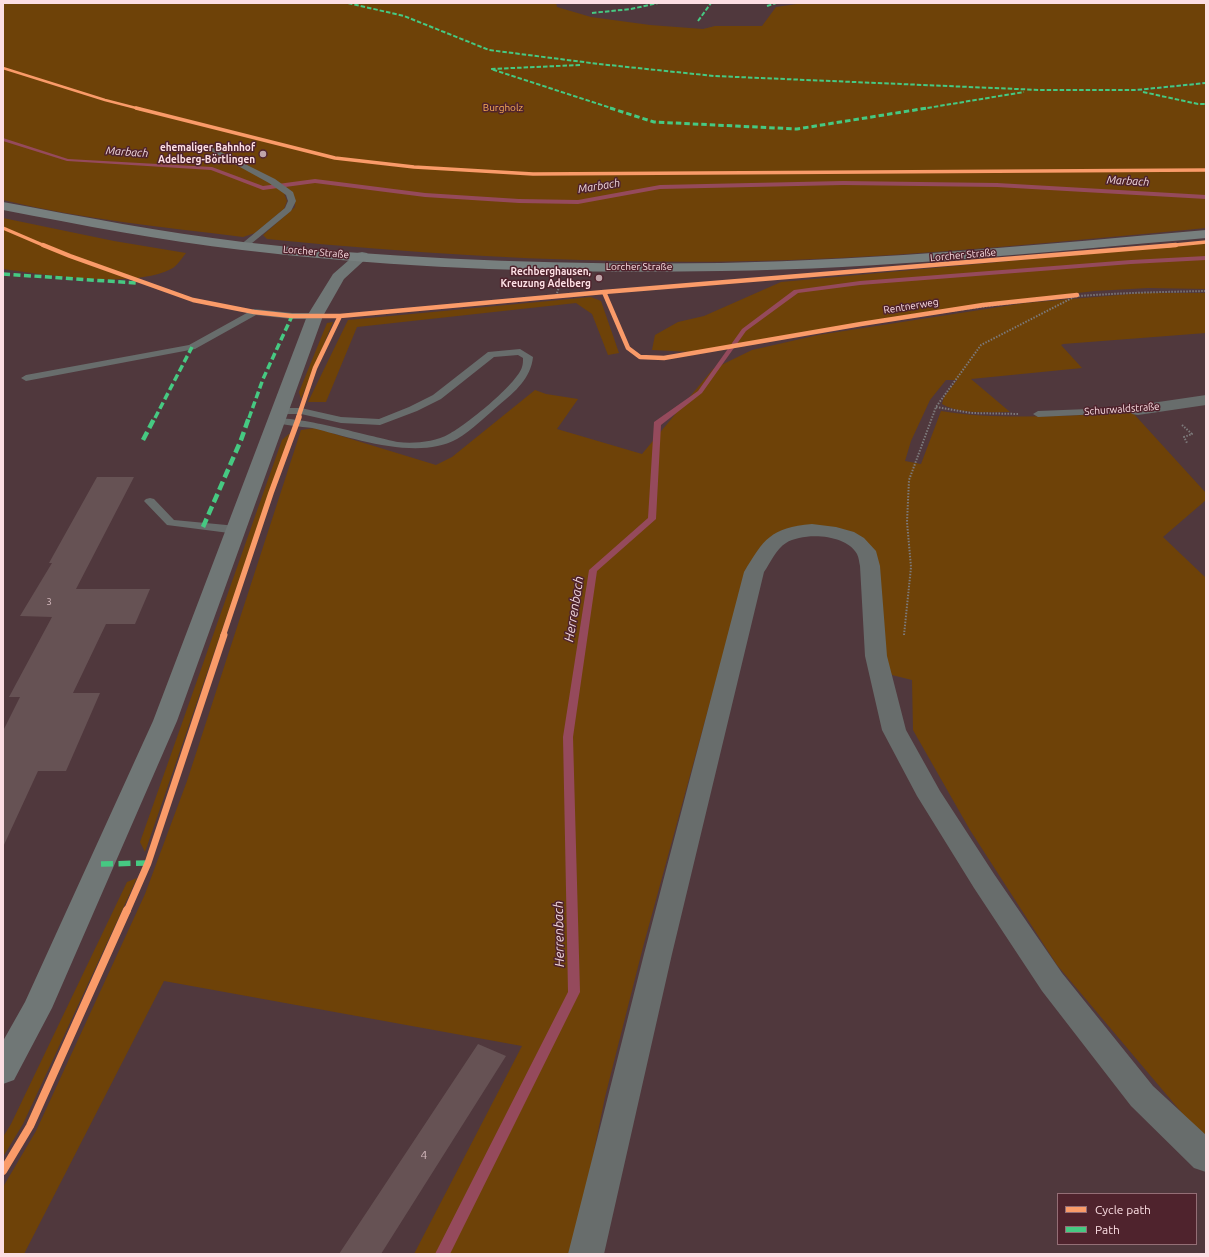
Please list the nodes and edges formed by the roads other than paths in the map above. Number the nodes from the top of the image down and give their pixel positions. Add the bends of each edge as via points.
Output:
1 (211, 149) dead end
2 (3, 206) edge
3 (1206, 234) edge
4 (243, 246) junction
5 (362, 256) junction
6 (315, 316) junction
7 (26, 378) dead end
8 (1206, 400) edge
9 (1138, 410) joint
10 (1038, 414) road end
11 (279, 416) junction
12 (150, 500) dead end
13 (237, 530) junction
14 (3, 1070) edge
15 (1206, 1157) edge
16 (586, 1254) edge

1 - 4 lane via 272,180 290,194 292,201 288,209
2 - 4 main road, Lorcher Straße via 105,226
3 - 5 main road, Lorcher Straße via 919,259 779,266 602,267 466,263
4 - 5 main road, Lorcher Straße
5 - 6 main road via 338,277
6 - 7 lane via 254,312 192,347
6 - 11 main road
8 - 9 street, Schurwaldstraße
9 - 10 lane, Schurwaldstraße
11 - 11 lane via 399,445 431,444 452,437 514,387 527,368 528,357 520,352 492,354 437,397 413,410 380,422 341,420 301,411
11 - 13 main road
12 - 13 lane via 171,523
13 - 14 main road via 164,721 37,1008
15 - 16 street via 1142,1096 1052,982 930,796 894,730 876,656 869,557 864,549 837,534 804,530 791,533 775,542 754,572 656,961

